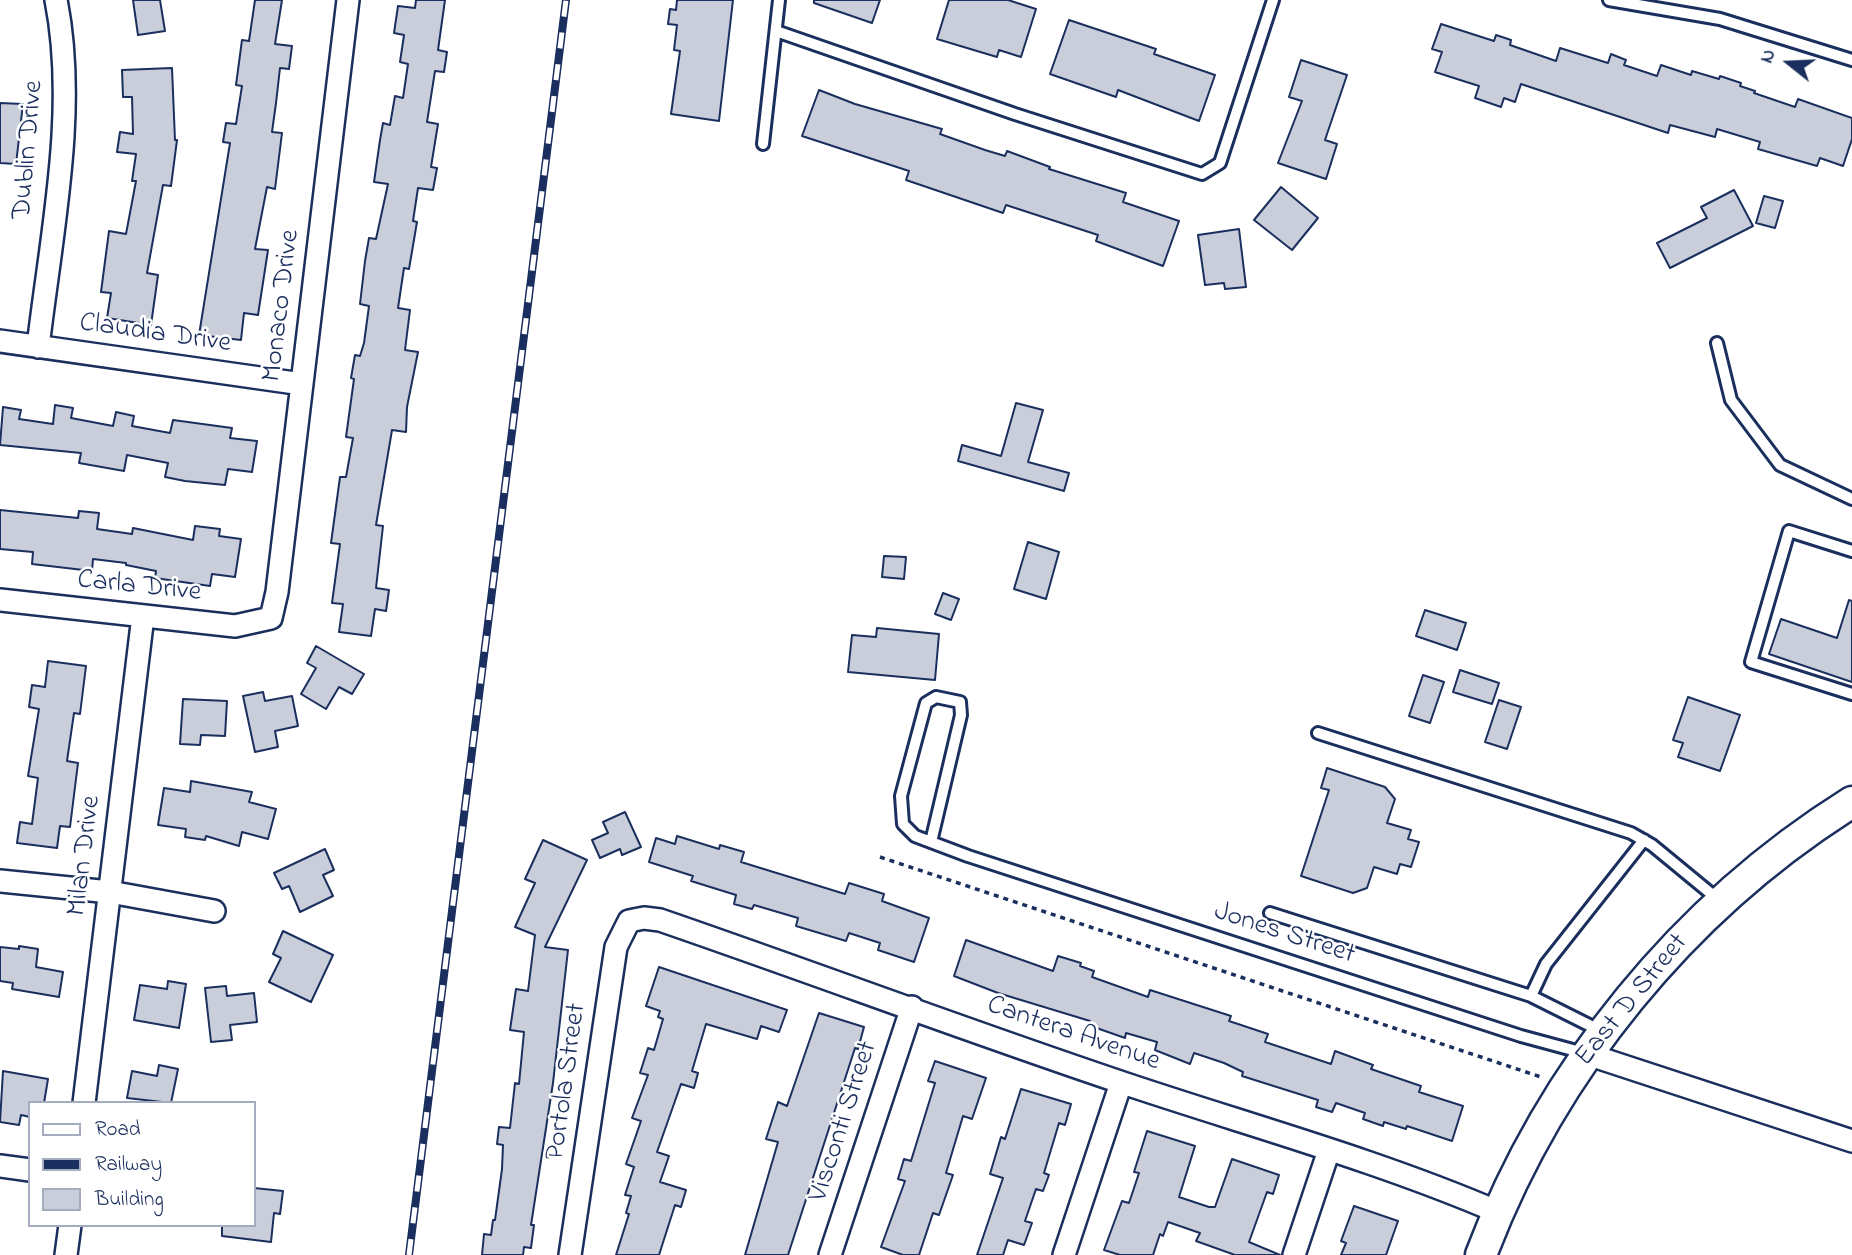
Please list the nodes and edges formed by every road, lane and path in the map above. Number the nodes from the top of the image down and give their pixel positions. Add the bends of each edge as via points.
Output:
1 (56, 0) edge
2 (348, 0) edge
3 (779, 0) edge
4 (1273, 0) edge
5 (1609, 0) edge
6 (776, 31) junction
7 (1852, 60) edge
8 (763, 144) dead end
9 (0, 341) edge
10 (1717, 343) dead end
11 (38, 346) junction
12 (302, 384) junction
13 (1852, 499) edge
14 (1852, 551) edge
15 (0, 600) edge
16 (143, 616) junction
17 (271, 618) joint
18 (1852, 694) edge
19 (1318, 733) dead end
20 (1852, 802) edge
21 (1644, 840) junction
22 (931, 842) junction
23 (880, 857) dead end
24 (0, 881) edge
25 (110, 892) junction
26 (1720, 901) junction
27 (214, 911) dead end
28 (1270, 913) dead end
29 (629, 921) joint
30 (1531, 996) junction
31 (912, 1007) junction
32 (1596, 1043) junction
33 (1121, 1083) junction
34 (1566, 1085) junction
35 (85, 1101) edge
36 (1852, 1141) edge
37 (1329, 1150) junction
38 (0, 1166) edge
39 (28, 1170) edge
40 (1498, 1212) junction
41 (70, 1227) edge
42 (66, 1255) edge
43 (570, 1255) edge
44 (830, 1255) edge
45 (1064, 1255) edge
46 (1294, 1255) edge
47 (1481, 1255) edge

1 - 11 street, Dublin Drive via 66,102
2 - 12 street, Monaco Drive
3 - 6 lane
4 - 6 lane via 1220,163 1202,174
5 - 7 lane via 1720,19
6 - 8 lane
9 - 11 street, Claudia Drive
10 - 13 lane via 1731,400 1780,465
11 - 12 street, Claudia Drive
12 - 17 street, Monaco Drive via 278,592
14 - 18 lane via 1789,531 1751,662
15 - 16 street, Carla Drive
16 - 17 street, Carla Drive via 235,626
16 - 25 street, Milan Drive
19 - 21 lane
20 - 26 main road, East D Street via 1773,856
21 - 26 lane
21 - 30 lane via 1545,964
22 - 22 lane, Jones Street via 915,836 903,824 900,812 926,703 936,697 960,702 961,715
22 - 32 lane, Jones Street via 1521,1036
23 - 34 path
24 - 25 street
25 - 27 street
25 - 35 street, Milan Drive
26 - 32 main road, East D Street via 1659,964
28 - 30 lane
29 - 31 street, Cantera Avenue via 660,920
29 - 43 street, Portola Street via 616,947
30 - 32 lane
31 - 33 street, Cantera Avenue
31 - 44 street, Visconti Street
32 - 34 main road, East D Street
32 - 36 street
33 - 37 street, Cantera Avenue
33 - 45 street
34 - 40 main road, East D Street
37 - 40 street, Cantera Avenue
37 - 46 street
38 - 39 street
40 - 47 main road, East D Street
41 - 42 street

